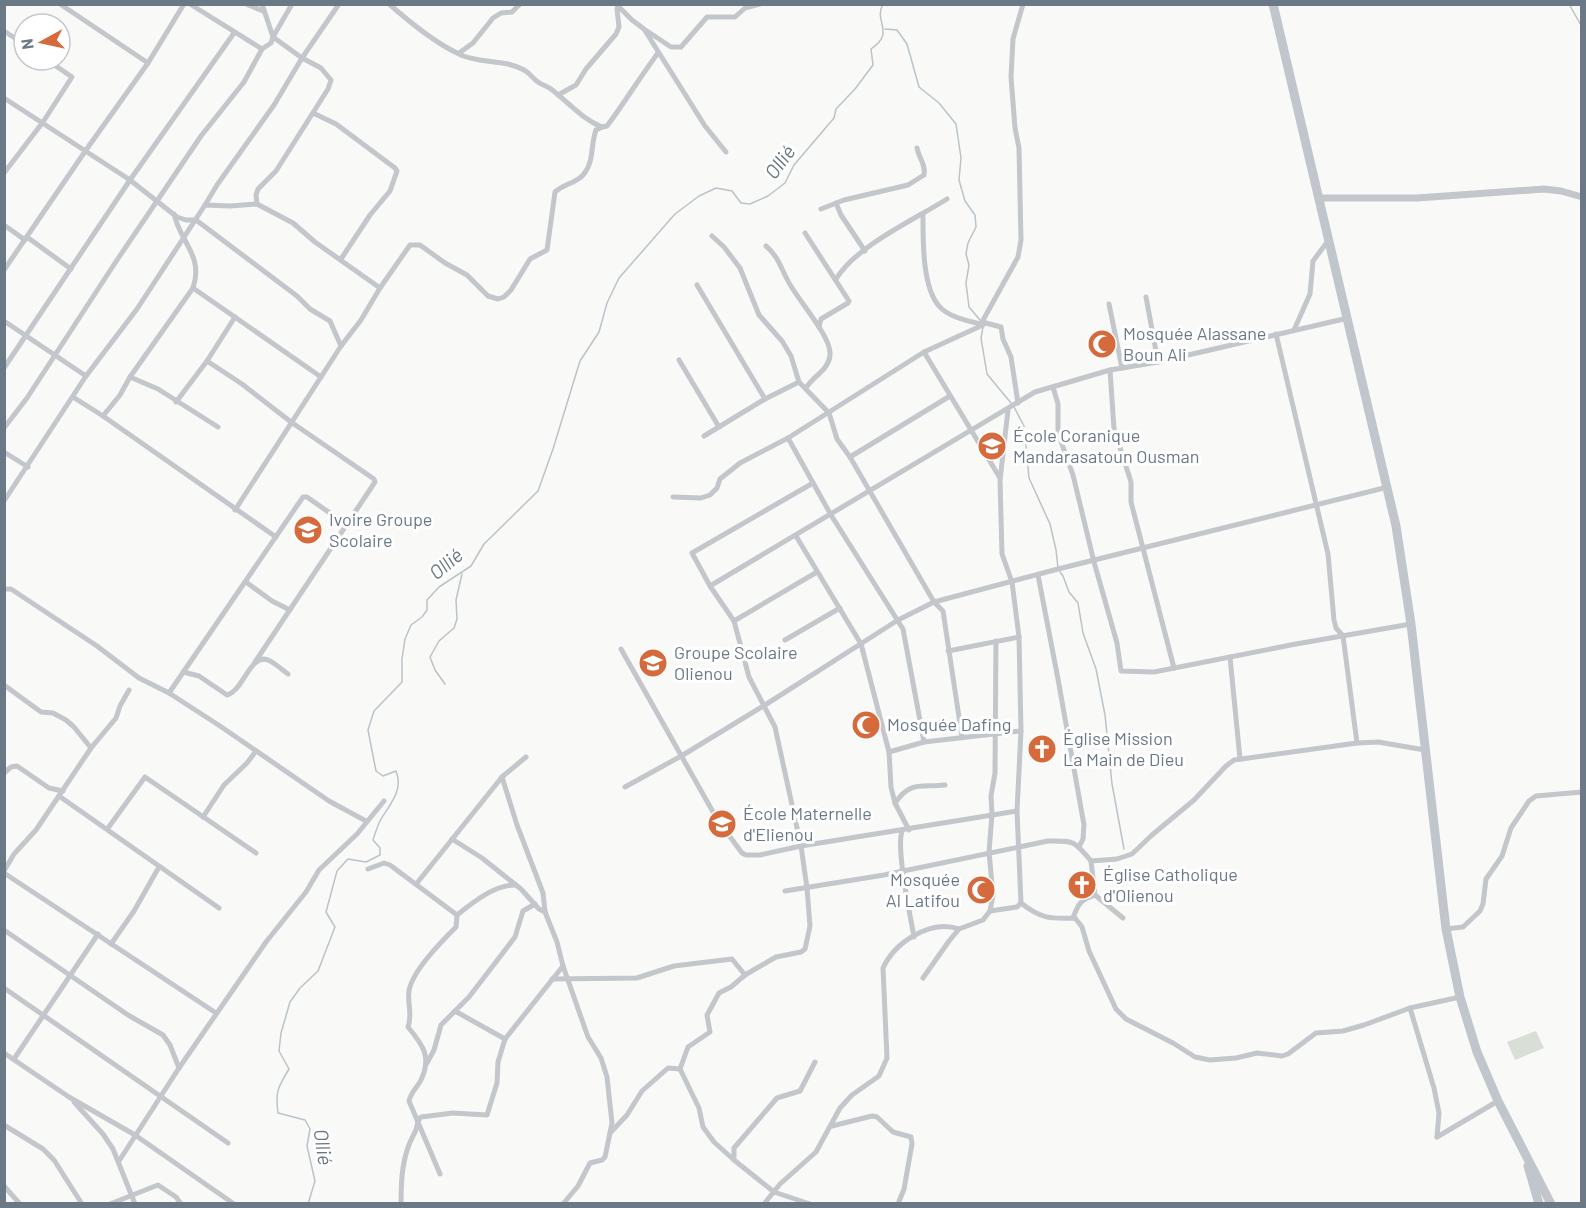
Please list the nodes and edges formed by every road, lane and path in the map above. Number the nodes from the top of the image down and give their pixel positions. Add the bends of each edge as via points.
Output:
1 (60, 4) edge
2 (184, 4) edge
3 (190, 4) edge
4 (246, 4) edge
5 (292, 4) edge
6 (339, 4) edge
7 (389, 4) edge
8 (520, 4) edge
9 (616, 4) edge
10 (760, 4) edge
11 (1023, 4) edge
12 (1274, 4) edge
13 (262, 8) edge
14 (644, 29) junction
15 (234, 33) junction
16 (273, 36) junction
17 (262, 50) junction
18 (658, 53) junction
19 (459, 54) junction
20 (302, 58) junction
21 (148, 63) junction
22 (65, 72) edge
23 (558, 94) junction
24 (4, 98) edge
25 (313, 113) junction
26 (43, 122) junction
27 (602, 127) junction
28 (916, 148) dead end
29 (86, 150) junction
30 (726, 152) dead end
31 (7, 165) edge
32 (4, 173) edge
33 (130, 180) junction
34 (1581, 197) edge
35 (1319, 198) junction
36 (947, 200) dead end
37 (157, 201) junction
38 (836, 203) junction
39 (257, 204) junction
40 (206, 205) junction
41 (820, 210) dead end
42 (174, 214) junction
43 (923, 214) junction
44 (196, 220) junction
45 (4, 225) edge
46 (805, 233) dead end
47 (712, 236) dead end
48 (184, 238) junction
49 (26, 239) junction
50 (1328, 241) junction
51 (766, 246) dead end
52 (865, 251) junction
53 (341, 259) junction
54 (71, 269) junction
55 (4, 270) edge
56 (836, 279) junction
57 (697, 285) dead end
58 (193, 288) junction
59 (380, 288) junction
60 (1146, 297) dead end
61 (1109, 304) dead end
62 (235, 317) junction
63 (1348, 318) junction
64 (4, 321) edge
65 (982, 323) junction
66 (819, 329) junction
67 (1294, 330) junction
68 (1276, 334) junction
69 (26, 336) junction
70 (340, 346) junction
71 (924, 352) junction
72 (55, 354) junction
73 (679, 360) dead end
74 (207, 361) junction
75 (1158, 362) junction
76 (4, 368) edge
77 (1122, 368) junction
78 (1110, 370) junction
79 (86, 376) junction
80 (130, 377) junction
81 (321, 377) junction
82 (799, 382) junction
83 (1053, 387) junction
84 (806, 388) junction
85 (950, 396) junction
86 (73, 397) junction
87 (765, 399) junction
88 (176, 402) junction
89 (1018, 403) junction
90 (1008, 410) junction
91 (829, 413) junction
92 (103, 416) junction
93 (291, 422) junction
94 (218, 427) dead end
95 (719, 427) junction
96 (4, 428) edge
97 (970, 430) junction
98 (704, 436) dead end
99 (788, 438) junction
100 (4, 452) edge
101 (850, 457) junction
102 (28, 467) junction
103 (1000, 480) junction
104 (813, 483) junction
105 (1388, 487) junction
106 (869, 493) junction
107 (673, 497) dead end
108 (4, 501) edge
109 (1316, 505) junction
110 (235, 510) junction
111 (831, 515) junction
112 (347, 525) junction
113 (796, 536) junction
114 (276, 537) junction
115 (1144, 549) junction
116 (1094, 562) junction
117 (817, 572) junction
118 (1038, 575) junction
119 (246, 582) junction
120 (1012, 582) junction
121 (710, 586) junction
122 (4, 589) edge
123 (934, 602) junction
124 (840, 608) junction
125 (290, 610) junction
126 (898, 620) junction
127 (734, 621) junction
128 (1411, 624) junction
129 (1343, 636) junction
130 (1019, 637) junction
131 (785, 640) dead end
132 (996, 641) junction
133 (861, 644) junction
134 (621, 649) dead end
135 (948, 651) junction
136 (1230, 657) junction
137 (255, 662) junction
138 (1174, 668) junction
139 (183, 672) junction
140 (288, 674) dead end
141 (4, 685) edge
142 (129, 690) dead end
143 (169, 693) junction
144 (765, 705) junction
145 (1021, 731) junction
146 (995, 733) junction
147 (962, 737) junction
148 (924, 742) junction
149 (1357, 742) junction
150 (91, 748) junction
151 (1425, 750) junction
152 (256, 751) junction
153 (889, 752) junction
154 (683, 755) junction
155 (526, 757) dead end
156 (1240, 759) junction
157 (4, 773) edge
158 (502, 777) junction
159 (945, 785) dead end
160 (625, 787) dead end
161 (1581, 792) edge
162 (61, 793) junction
163 (384, 801) dead end
164 (895, 803) junction
165 (1017, 811) junction
166 (992, 814) junction
167 (203, 817) junction
168 (366, 821) junction
169 (108, 828) junction
170 (909, 830) junction
171 (902, 831) junction
172 (452, 839) junction
173 (801, 846) junction
174 (1079, 846) junction
175 (1017, 848) junction
176 (989, 852) junction
177 (256, 853) dead end
178 (1091, 861) junction
179 (159, 867) junction
180 (368, 869) dead end
181 (904, 870) junction
182 (5, 875) edge
183 (417, 883) junction
184 (514, 885) junction
185 (807, 888) junction
186 (785, 891) dead end
187 (1095, 895) junction
188 (1021, 903) junction
189 (534, 904) junction
190 (219, 908) dead end
191 (990, 911) junction
192 (545, 912) junction
193 (457, 915) junction
194 (1073, 918) junction
195 (1124, 918) dead end
196 (959, 929) junction
197 (1446, 929) junction
198 (4, 930) edge
199 (98, 934) junction
200 (914, 937) junction
201 (111, 944) junction
202 (563, 966) junction
203 (745, 975) junction
204 (70, 976) junction
205 (924, 978) dead end
206 (552, 979) junction
207 (568, 980) junction
208 (4, 988) edge
209 (1460, 997) junction
210 (1410, 1008) junction
211 (455, 1011) junction
212 (216, 1013) junction
213 (43, 1015) junction
214 (505, 1039) junction
215 (4, 1053) edge
216 (14, 1059) junction
217 (815, 1062) dead end
218 (426, 1064) junction
219 (179, 1068) junction
220 (681, 1068) junction
221 (69, 1097) junction
222 (161, 1097) junction
223 (1498, 1101) junction
224 (418, 1120) junction
225 (4, 1125) edge
226 (832, 1126) junction
227 (610, 1133) junction
228 (135, 1135) junction
229 (228, 1143) dead end
230 (1525, 1152) junction
231 (734, 1160) junction
232 (119, 1161) junction
233 (440, 1174) dead end
234 (4, 1186) edge
235 (774, 1192) junction
236 (132, 1194) junction
237 (20, 1203) edge
238 (82, 1203) edge
239 (110, 1203) edge
240 (135, 1203) edge
241 (181, 1203) edge
242 (234, 1203) edge
243 (401, 1203) edge
244 (563, 1203) edge
245 (764, 1203) edge
246 (810, 1203) edge
247 (898, 1203) edge
248 (1539, 1203) edge
249 (1551, 1203) edge

1 - 21 street
2 - 21 street
3 - 15 street
4 - 13 street
5 - 16 street
6 - 20 street
7 - 19 street
8 - 19 street via 512,12 493,18
9 - 14 street
9 - 23 street via 616,34 576,85
10 - 14 street via 745,8 735,17 707,17 681,47 666,44
11 - 65 street via 1013,39 1011,76 1019,148 1021,240 1018,257
12 - 35 main road
13 - 16 street
14 - 18 street
15 - 17 street
15 - 33 street
16 - 17 street
16 - 20 street
17 - 37 street via 244,82
18 - 27 street
18 - 30 street
19 - 23 street via 510,64
20 - 25 street via 321,68 331,80
20 - 40 street
21 - 29 street
22 - 26 street via 72,77
23 - 27 street via 574,110
24 - 26 street
25 - 39 street via 276,171 258,189
25 - 53 street via 336,124 397,171 390,191
26 - 29 street
26 - 31 street
27 - 59 street via 594,135 590,167 577,180 555,192 547,250 530,259 504,297 488,296 467,275 420,245 411,244
28 - 38 street via 924,175 908,185
29 - 33 street
29 - 49 street
31 - 32 street
33 - 37 street
33 - 54 street
34 - 35 street via 1544,189 1417,198
35 - 50 main road
36 - 43 street
37 - 42 street
37 - 72 street
38 - 41 street
38 - 52 street
39 - 40 street
39 - 53 street via 293,223
40 - 44 street
42 - 44 street
42 - 48 street
43 - 52 street
43 - 65 street via 925,266 935,301 951,314
44 - 48 street
44 - 70 street via 330,321
45 - 49 street
46 - 56 street
47 - 82 street via 740,268 759,315 791,356
48 - 58 street via 196,268
48 - 79 street
49 - 54 street
49 - 55 street
50 - 63 main road
50 - 67 street via 1313,261 1310,294
51 - 66 street via 774,252
52 - 56 street via 850,261
53 - 59 street
54 - 69 street
56 - 66 street via 848,303 821,319
57 - 87 street
58 - 62 street
58 - 80 street
59 - 70 street
60 - 75 street
61 - 77 street
62 - 74 street
62 - 81 street
63 - 67 street
63 - 105 main road
64 - 69 street
65 - 71 street
65 - 89 street via 1001,327 1011,357
66 - 84 street via 831,354 824,370
67 - 68 street
68 - 75 street
68 - 109 street
69 - 72 street
69 - 76 street
70 - 81 street
71 - 85 street
71 - 91 street
72 - 79 street
72 - 96 street
73 - 95 street
74 - 88 street
74 - 93 street
75 - 77 street
77 - 78 street
78 - 83 street
78 - 115 street via 1114,429 1131,483 1131,502
79 - 86 street
80 - 88 street via 146,382
80 - 92 street
81 - 93 street
82 - 84 street
82 - 87 street
83 - 89 street
83 - 116 street via 1058,404 1058,433 1073,475
84 - 91 street
85 - 97 street
85 - 101 street
86 - 92 street
86 - 102 street
87 - 95 street
88 - 94 street
89 - 90 street
90 - 97 street
90 - 103 street
91 - 99 street
91 - 101 street via 837,438
92 - 110 street
93 - 110 street
93 - 112 street via 375,480
95 - 98 street
97 - 103 street
97 - 106 street
99 - 104 street
99 - 107 street via 727,472 710,495
100 - 102 street
101 - 106 street
102 - 108 street
103 - 120 street via 1002,554
104 - 111 street
104 - 121 street via 692,553
105 - 109 street
105 - 128 main road
106 - 111 street
106 - 123 street
109 - 115 street
109 - 129 street via 1328,554 1334,620
110 - 114 street
111 - 113 street
111 - 126 street
112 - 114 street via 305,497
112 - 125 street
113 - 117 street
113 - 121 street
114 - 119 street
115 - 116 street
115 - 138 street
116 - 118 street
116 - 138 street via 1121,671
117 - 124 street
117 - 127 street
118 - 120 street
118 - 174 street via 1084,825
119 - 125 street
119 - 139 street
120 - 123 street
120 - 130 street
121 - 127 street
122 - 143 street via 11,589 139,678
123 - 126 street
123 - 135 street via 943,611
124 - 131 street
124 - 133 street
125 - 137 street
126 - 133 street
126 - 148 street via 903,629
127 - 144 street via 749,676
128 - 129 street
128 - 151 main road
129 - 136 street
129 - 149 street
130 - 132 street
130 - 145 street
132 - 135 street
132 - 146 street
133 - 144 street
133 - 153 street
134 - 154 street
135 - 147 street
136 - 138 street
136 - 156 street
137 - 139 street via 230,694 222,693 196,674
137 - 140 street via 266,659
139 - 143 street
141 - 150 street via 41,712 66,720
142 - 150 street via 116,718
143 - 152 street
144 - 154 street
144 - 173 street via 775,727
145 - 146 street
145 - 165 street
146 - 147 street
146 - 166 street
147 - 148 street
148 - 153 street
149 - 151 street
149 - 156 street
150 - 162 street
151 - 197 main road
152 - 167 street via 224,785
152 - 168 street
153 - 164 street
154 - 160 street
154 - 173 street via 717,819 742,853 760,855
155 - 158 street
156 - 178 street via 1230,762 1194,800 1132,854
157 - 162 street via 17,766
158 - 172 street
158 - 192 street via 543,893
159 - 164 street via 909,788
161 - 197 street via 1536,796 1529,801 1510,828 1502,856 1486,879 1480,910 1463,927
162 - 169 street
162 - 182 street via 14,854
163 - 168 street
164 - 170 street
165 - 166 street
165 - 175 street
166 - 170 street
166 - 176 street
167 - 169 street via 145,777
167 - 177 street
168 - 212 street via 320,870
169 - 179 street
170 - 171 street
171 - 173 street
171 - 181 street
172 - 183 street
172 - 184 street
173 - 185 street
174 - 175 street via 1068,841 1048,841
174 - 178 street
175 - 176 street
175 - 188 street
176 - 181 street
176 - 191 street via 993,894
178 - 187 street
179 - 190 street
179 - 201 street
180 - 183 street via 384,862
181 - 185 street
181 - 200 street
182 - 199 street
183 - 193 street
184 - 189 street
184 - 193 street via 482,897
185 - 186 street
185 - 203 street via 810,926 805,949 776,957
187 - 194 street via 1077,904
187 - 195 street
188 - 191 street
188 - 194 street via 1055,920
189 - 192 street
189 - 211 street via 523,911 515,937
191 - 196 street via 982,920
192 - 202 street
193 - 218 street via 456,927 433,950 409,991 408,1027 424,1049
194 - 210 street via 1082,927 1116,1009 1126,1019 1195,1057 1210,1060 1257,1053 1282,1056 1316,1033 1342,1031
196 - 200 street via 936,927
196 - 205 street
197 - 209 main road
198 - 204 street
199 - 201 street
199 - 204 street
200 - 226 street via 896,948 883,968 888,1058 879,1076 840,1108
201 - 212 street
202 - 206 street
202 - 207 street
203 - 207 street via 732,959 674,966 638,978
203 - 220 street via 719,993 707,1015 710,1032 688,1047
204 - 213 street
204 - 219 street via 163,1035
206 - 207 street
206 - 214 street
207 - 227 street via 607,1077
208 - 213 street
209 - 210 street
209 - 223 main road
210 - 223 street via 1434,1088 1439,1113 1437,1137
211 - 214 street
211 - 218 street via 441,1025
212 - 219 street
213 - 216 street
213 - 222 street
214 - 224 street via 487,1115 453,1113
215 - 216 street
216 - 221 street
217 - 231 street via 800,1091 777,1098 734,1148
218 - 224 street via 410,1095
219 - 222 street
220 - 227 street via 668,1068 659,1074
220 - 231 street via 703,1127
221 - 228 street
221 - 232 street via 103,1134
222 - 228 street
222 - 229 street
223 - 230 main road
224 - 233 street
224 - 243 street via 404,1156
225 - 238 street via 44,1149
226 - 235 street via 816,1152
226 - 247 street via 872,1116 893,1132 911,1137 904,1189
227 - 244 street via 605,1157 590,1163
228 - 232 street
228 - 242 street
230 - 248 main road
230 - 249 main road
231 - 235 street
232 - 236 street
234 - 237 street
235 - 245 street
235 - 246 street
236 - 239 street
236 - 240 street
236 - 241 street via 158,1185

